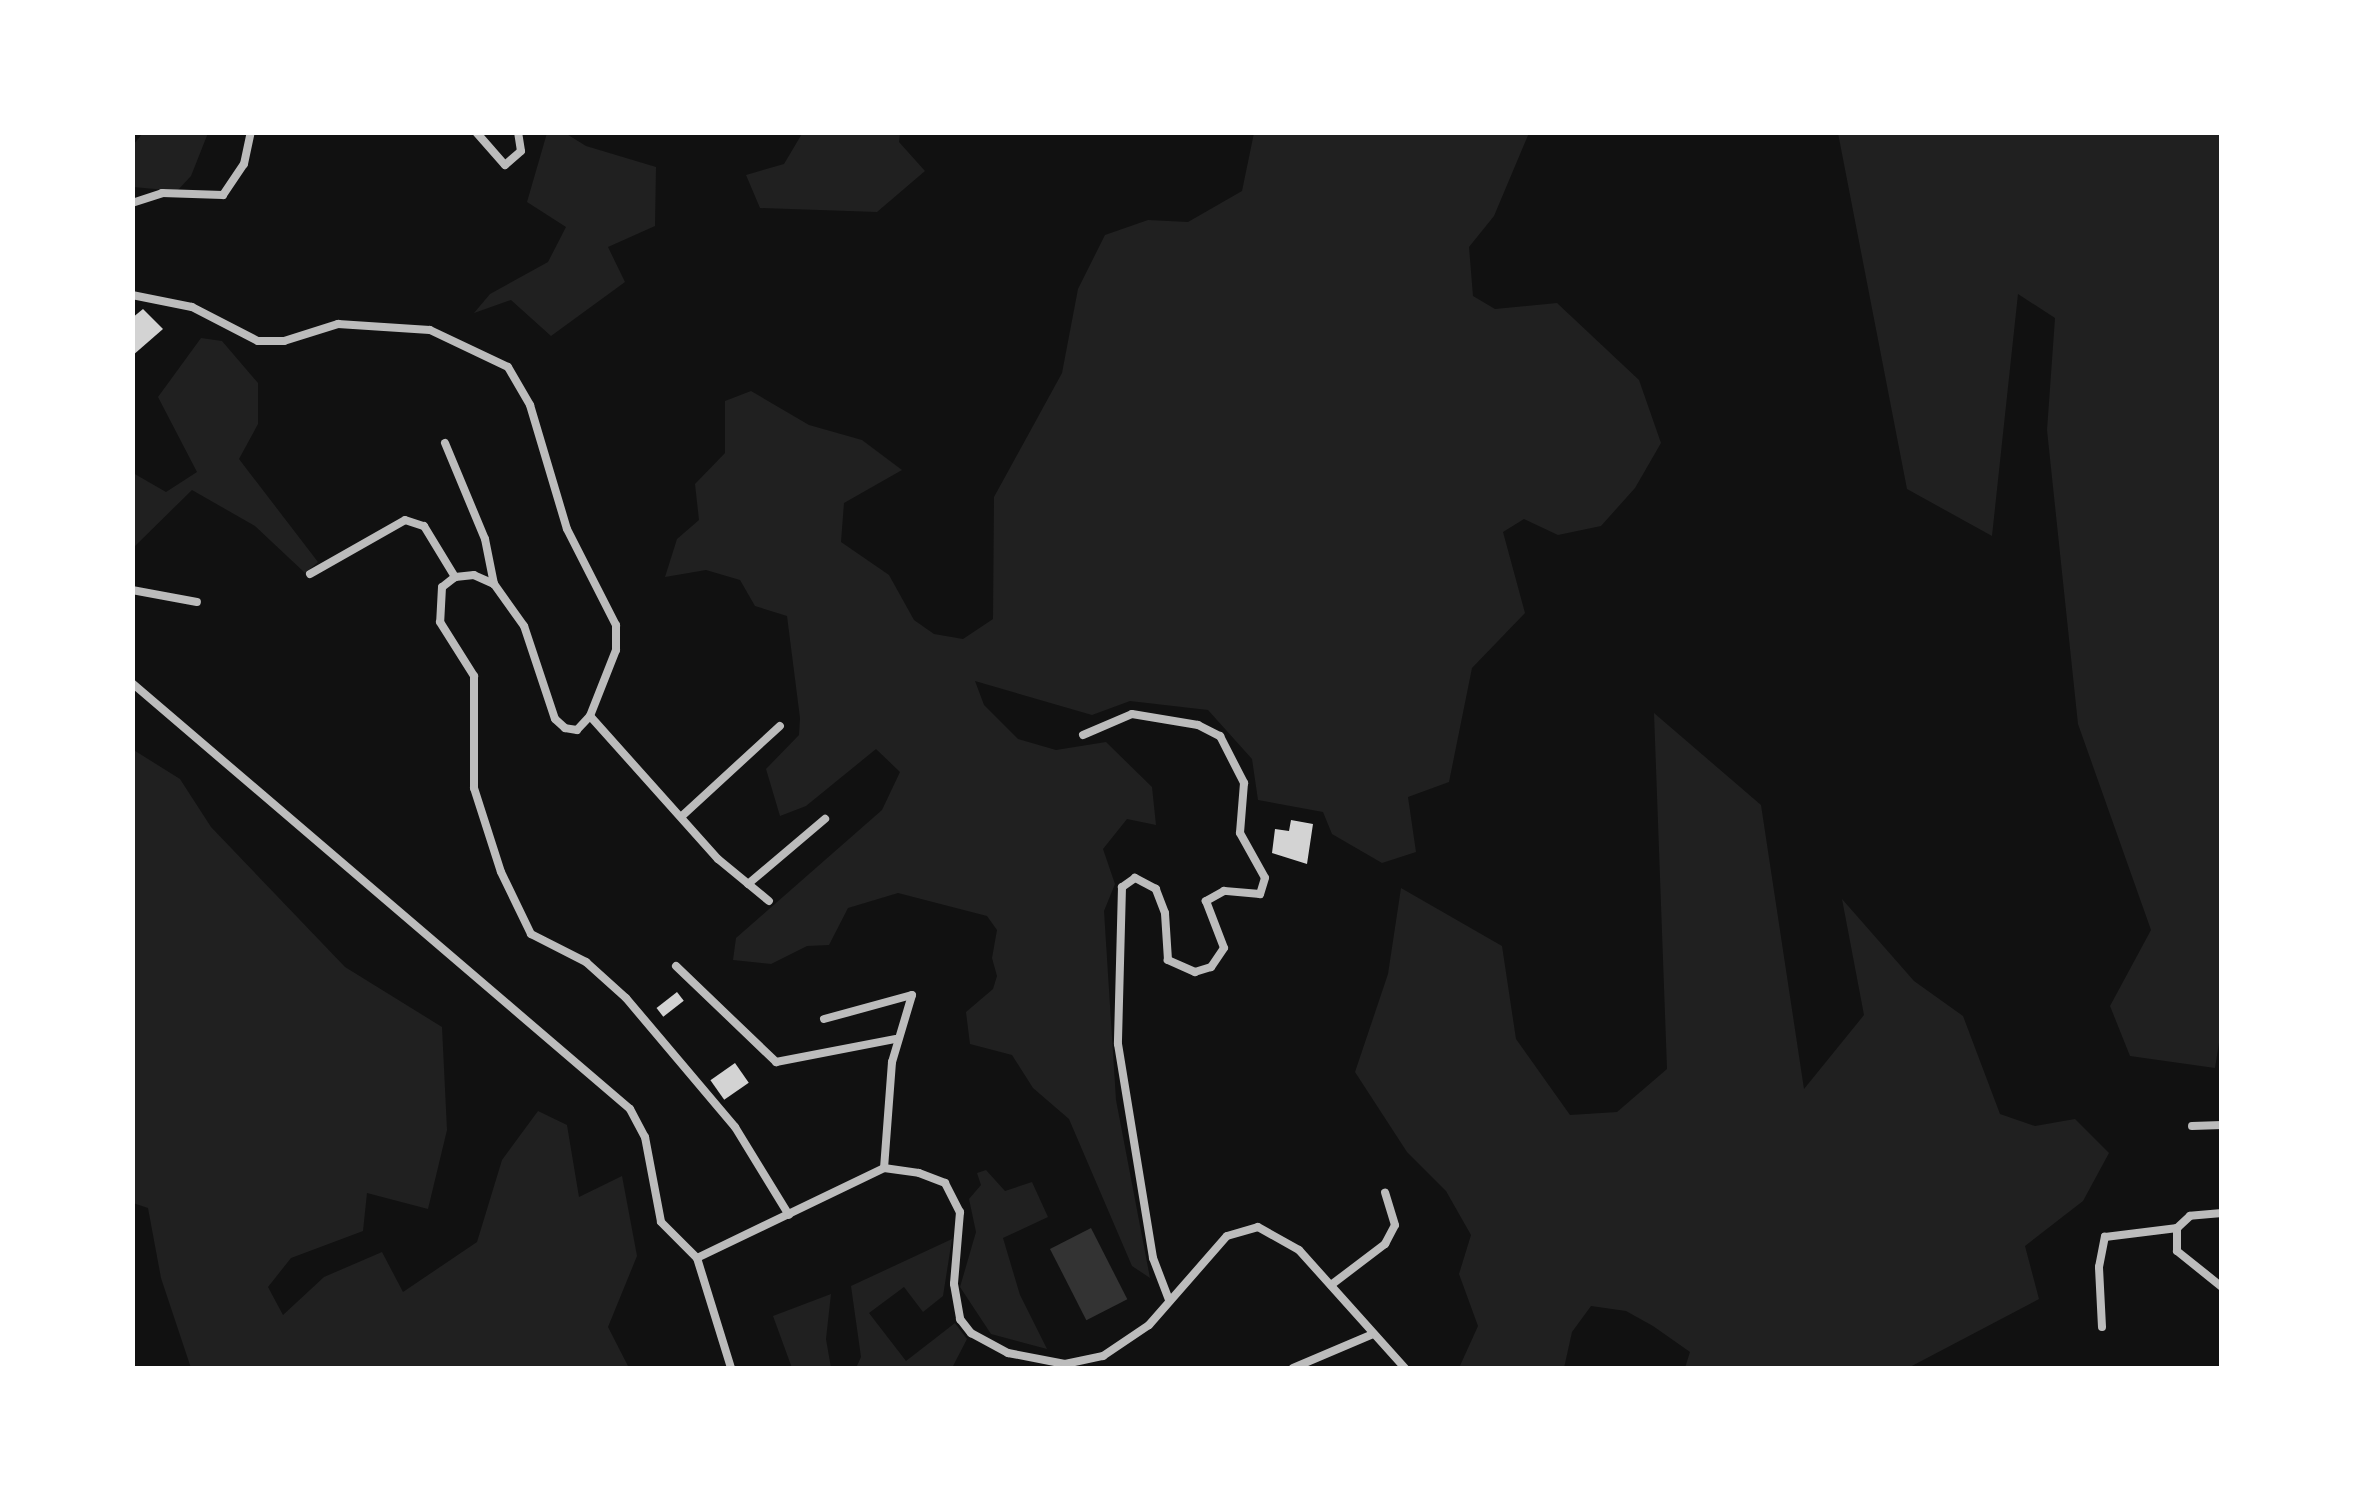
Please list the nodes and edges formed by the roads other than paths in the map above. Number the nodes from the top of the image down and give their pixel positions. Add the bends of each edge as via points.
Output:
1 (251, 132) edge
2 (476, 132) edge
3 (518, 132) edge
4 (132, 203) edge
5 (132, 294) edge
6 (445, 444) dead end
7 (310, 574) dead end
8 (454, 577) junction
9 (494, 584) junction
10 (132, 590) edge
11 (197, 602) dead end
12 (132, 682) edge
13 (590, 716) junction
14 (780, 726) dead end
15 (1083, 735) dead end
16 (682, 816) junction
17 (825, 819) dead end
18 (748, 884) junction
19 (769, 901) dead end
20 (676, 966) dead end
21 (824, 1019) dead end
22 (896, 1040) junction
23 (2222, 1124) edge
24 (2192, 1126) dead end
25 (884, 1168) junction
26 (1385, 1193) dead end
27 (2222, 1213) edge
28 (789, 1215) junction
29 (2177, 1228) junction
30 (697, 1258) junction
31 (1331, 1286) junction
32 (2222, 1287) edge
33 (1169, 1300) junction
34 (2102, 1327) dead end
35 (1373, 1334) junction
36 (731, 1368) edge
37 (1294, 1368) edge
38 (1405, 1368) edge

1 - 4 street via 244,164 224,195 162,194
2 - 3 street via 505,165 521,150
5 - 13 street via 192,307 258,341 284,341 338,324 430,330 508,367 530,405 567,529 616,625 616,650
6 - 9 street via 485,539
7 - 8 street via 405,520 424,526
8 - 9 street via 474,575
8 - 28 street via 436,604 474,676 474,788 517,914 531,934 586,962 626,998 735,1127
9 - 13 street via 524,626 555,718 576,730
10 - 11 street
12 - 30 street via 630,1109 645,1136 662,1222
13 - 16 street
14 - 16 street
15 - 33 street via 1132,714 1198,725 1220,736 1239,766 1240,833 1266,888 1216,892 1206,901 1224,948 1210,967 1187,972 1168,960 1162,901 1135,878 1122,886 1118,1044 1153,1258
16 - 18 street
17 - 18 street
18 - 19 street
20 - 22 street via 776,1062
21 - 22 street via 906,993 912,1007
22 - 25 street
23 - 24 street
25 - 28 street
25 - 33 street via 932,1178 954,1196 964,1227 954,1301 971,1333 989,1345 1038,1361 1083,1363 1138,1334
26 - 31 street via 1395,1225 1385,1244
27 - 29 street via 2190,1216
28 - 30 street
29 - 32 street via 2183,1261
29 - 34 street via 2106,1237 2099,1267
30 - 36 street
31 - 33 street via 1288,1239 1258,1227 1228,1236
31 - 35 street
35 - 37 street
35 - 38 street

